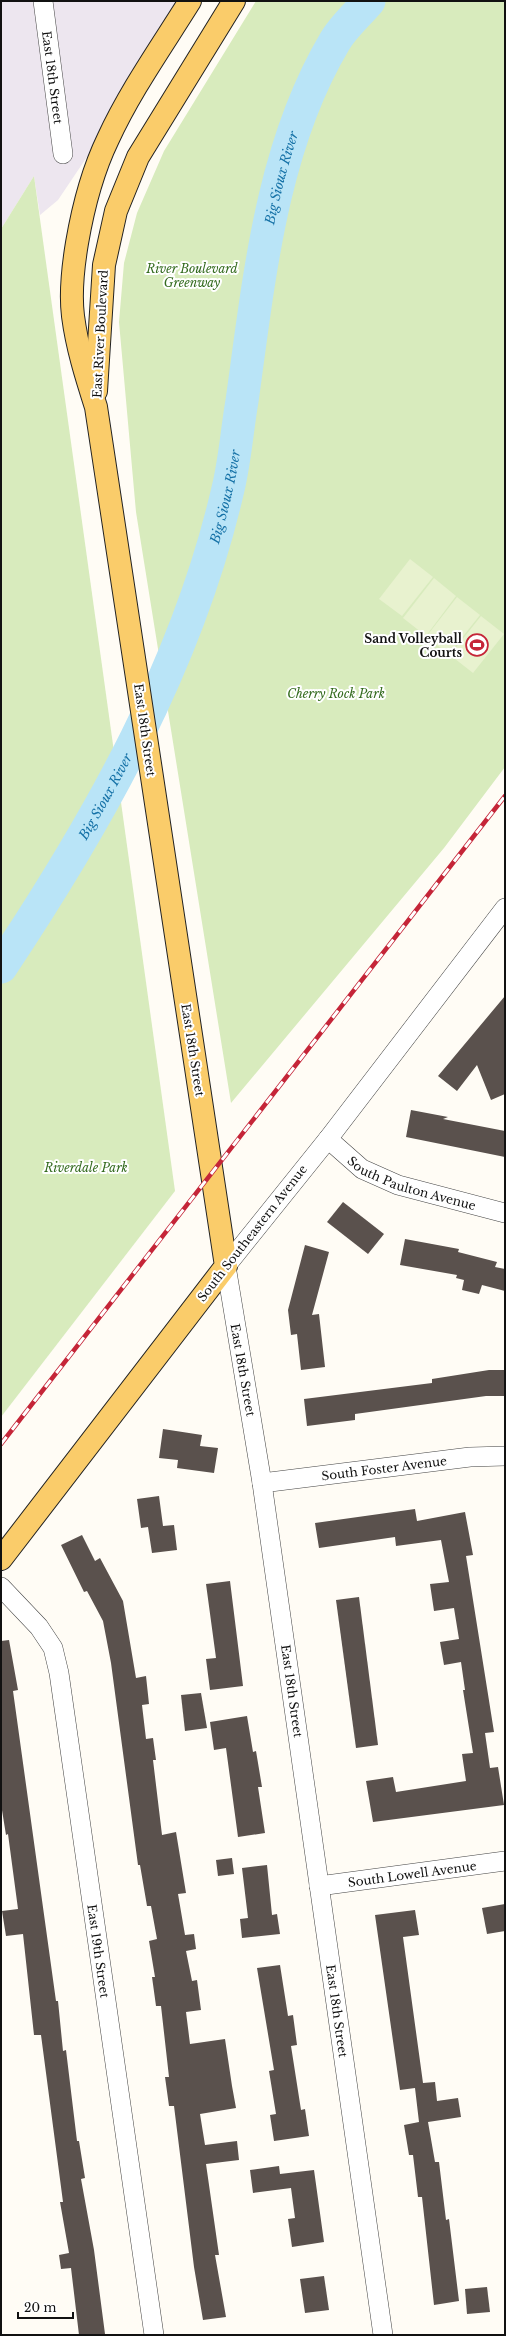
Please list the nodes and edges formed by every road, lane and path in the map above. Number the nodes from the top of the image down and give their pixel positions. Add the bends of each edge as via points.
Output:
1 (43, 1) edge
2 (190, 1) edge
3 (234, 1) edge
4 (63, 154) dead end
5 (96, 407) junction
6 (505, 908) edge
7 (328, 1139) junction
8 (505, 1213) edge
9 (226, 1266) junction
10 (505, 1456) edge
11 (262, 1483) junction
12 (1, 1559) edge
13 (1, 1587) edge
14 (505, 1860) edge
15 (319, 1886) junction
16 (154, 2335) edge
17 (384, 2335) edge

1 - 4 street, East 18th Street
2 - 5 main road, East River Boulevard via 123,109 108,139 97,165 80,224 72,287 73,315 79,354
3 - 5 main road, East River Boulevard via 138,157 116,211 103,272
5 - 9 main road, East 18th Street
6 - 7 street, South Southeastern Avenue
7 - 8 street, South Paulton Avenue via 362,1169 398,1185
7 - 9 street, South Southeastern Avenue
9 - 11 street, East 18th Street
9 - 12 main road, South Southeastern Avenue
10 - 11 street, South Foster Avenue via 470,1457
11 - 15 street, East 18th Street
13 - 16 street, East 19th Street via 42,1632 53,1648 59,1673
14 - 15 street, South Lowell Avenue
15 - 17 street, East 18th Street

